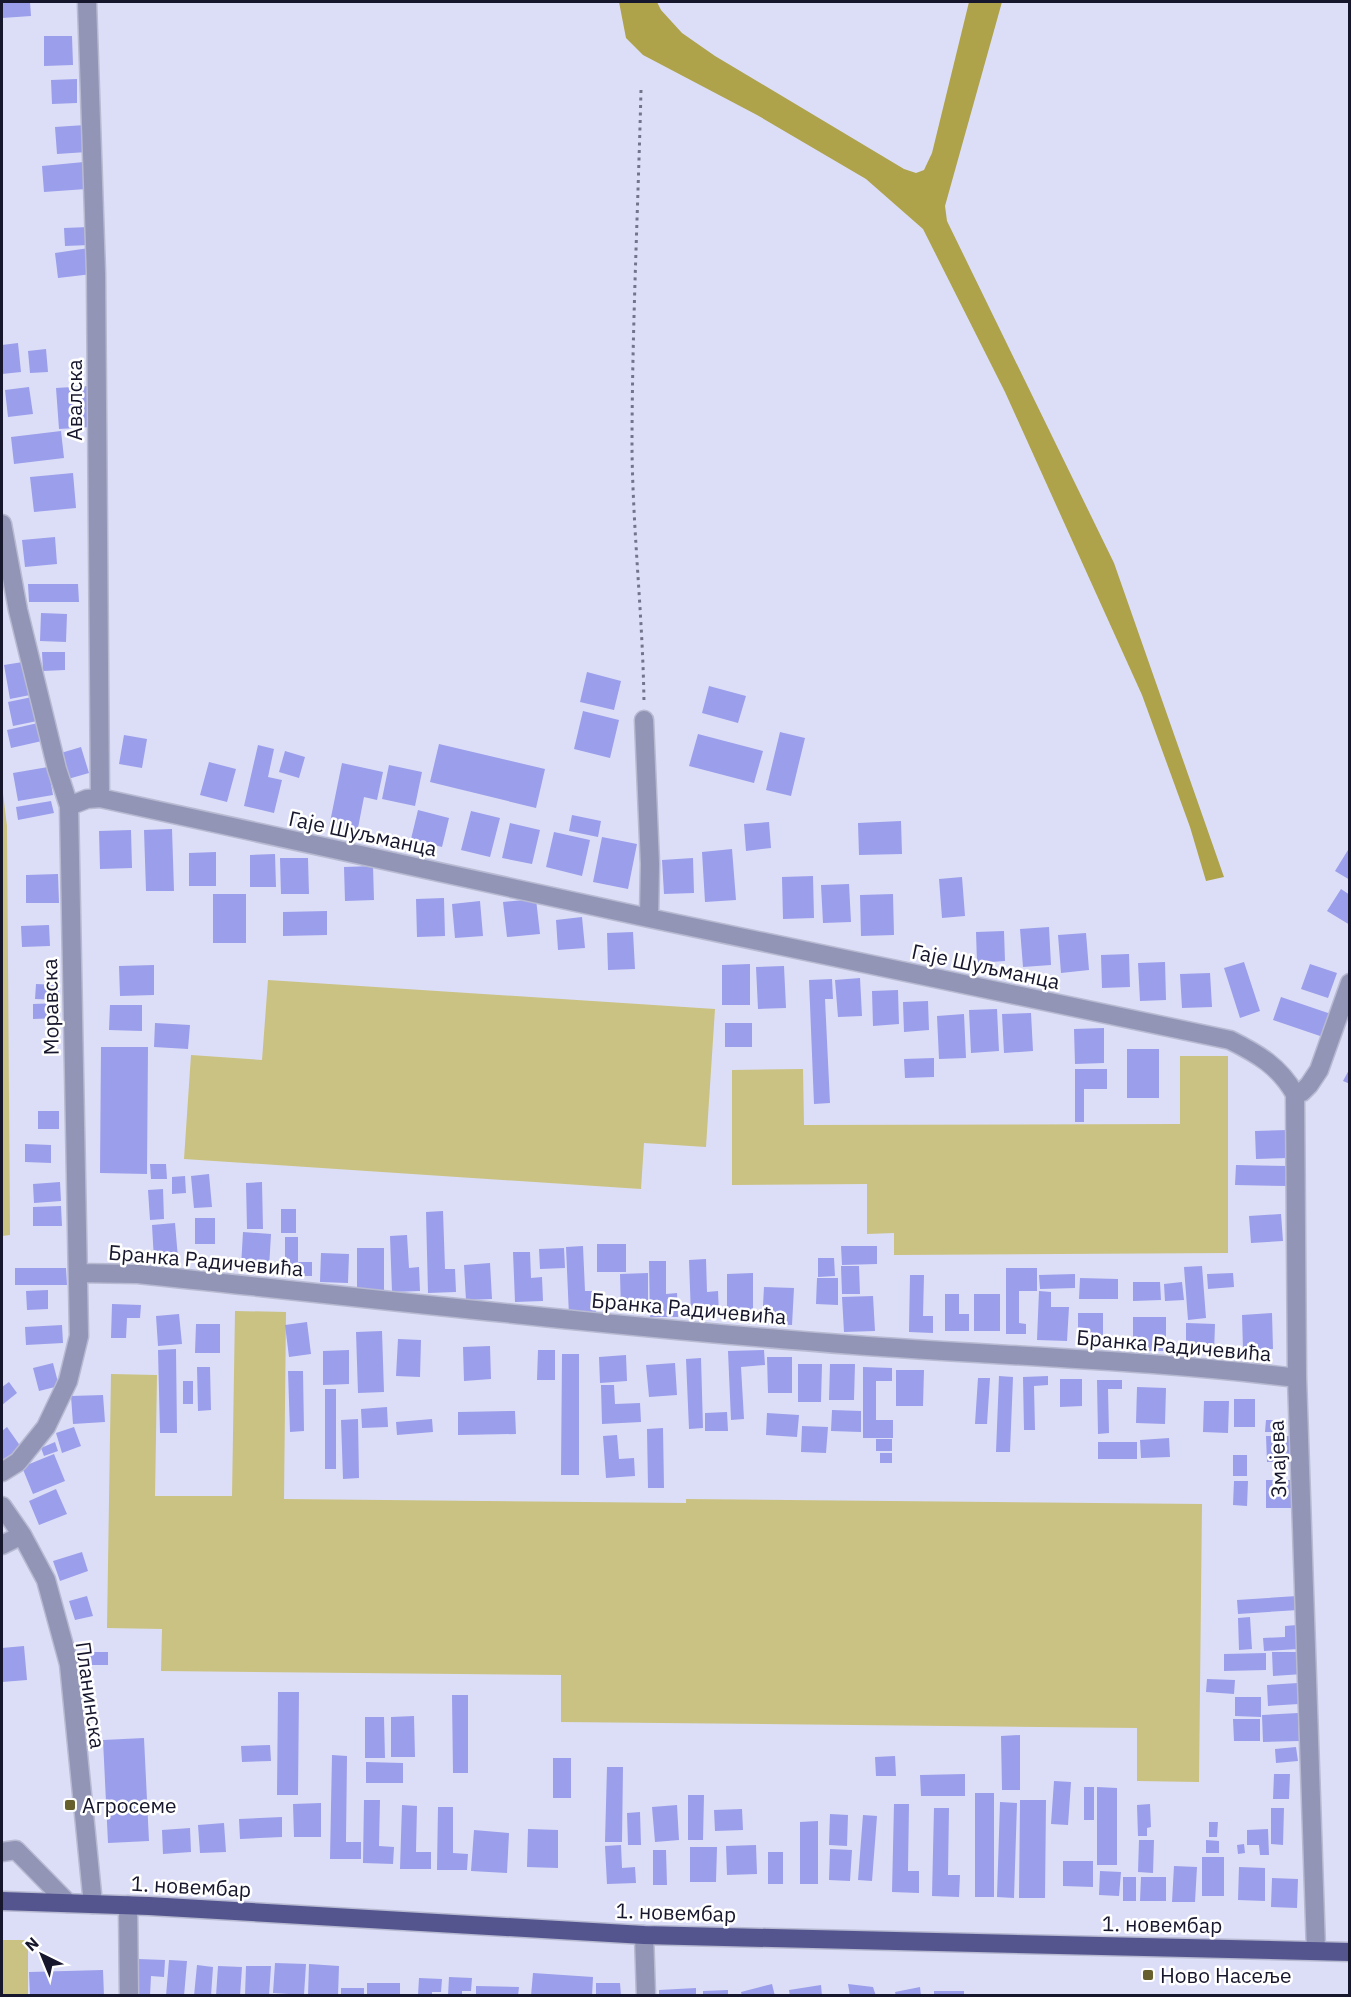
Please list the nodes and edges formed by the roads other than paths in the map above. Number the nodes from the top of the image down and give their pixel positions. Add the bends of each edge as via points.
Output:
1 (87, 2) edge
2 (2, 524) edge
3 (644, 720) road end
4 (100, 798) junction
5 (69, 806) junction
6 (649, 918) junction
7 (1350, 983) edge
8 (1295, 1094) junction
9 (78, 1273) junction
10 (1297, 1378) junction
11 (2, 1472) edge
12 (2, 1506) edge
13 (22, 1535) junction
14 (2, 1545) edge
15 (2, 1852) edge
16 (2, 1901) edge
17 (68, 1903) junction
18 (93, 1904) junction
19 (128, 1905) junction
20 (644, 1935) junction
21 (1316, 1950) junction
22 (1350, 1952) edge
23 (129, 1995) edge
24 (646, 1995) edge

1 - 4 street, Авалска via 96,273
2 - 5 street, Моравска via 18,610
3 - 6 street
4 - 5 street, Гаје Шуљманца
4 - 6 street, Гаје Шуљманца
5 - 9 street, Моравска
6 - 8 street, Гаје Шуљманца via 1230,1040 1257,1053 1287,1080
7 - 8 street via 1319,1070 1309,1085
8 - 10 street, Змајева
9 - 10 street, Бранка Радичевића via 138,1274 830,1343 1134,1362
9 - 11 street, Моравска via 79,1336 68,1381 46,1427 18,1462
10 - 21 street, Змајева
12 - 13 street, Планинска
13 - 14 street
13 - 18 street, Планинска via 46,1580 69,1664
15 - 17 street via 16,1850
16 - 17 main road, 1. новембар
17 - 18 main road, 1. новембар
18 - 19 main road, 1. новембар
19 - 20 main road, 1. новембар
19 - 23 street
20 - 21 main road, 1. новембар
20 - 24 street
21 - 22 main road, 1. новембар

